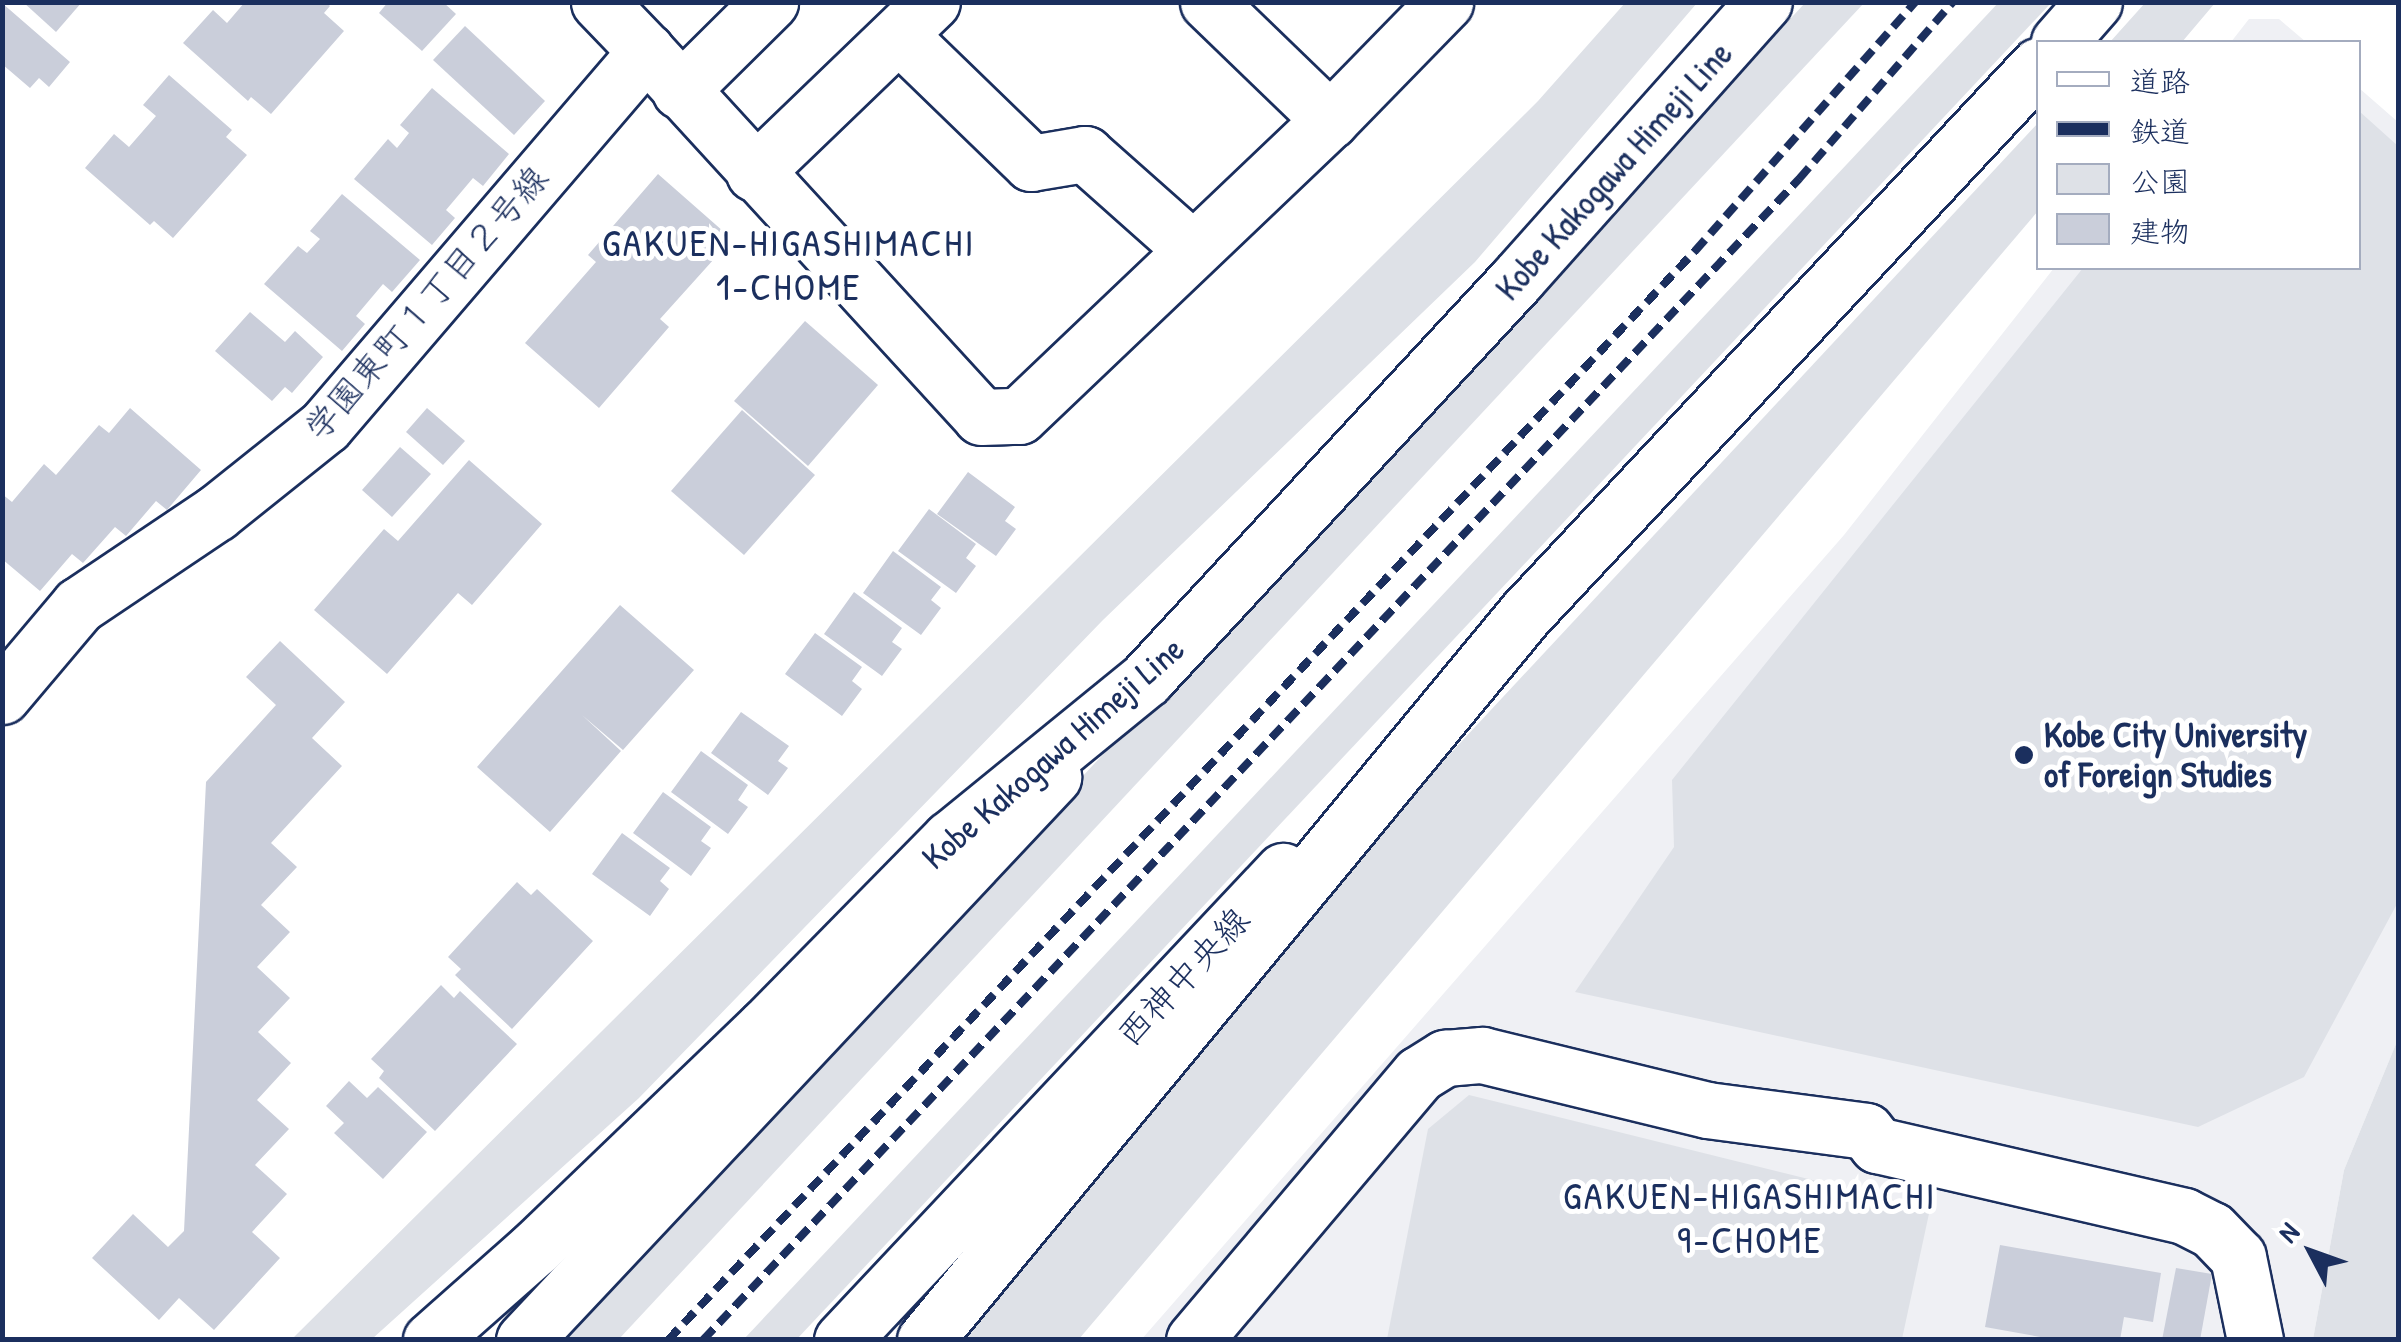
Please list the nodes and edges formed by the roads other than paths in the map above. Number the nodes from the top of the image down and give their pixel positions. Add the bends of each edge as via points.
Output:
1 (599, 2) edge
2 (770, 2) edge
3 (1208, 2) edge
4 (1444, 2) edge
5 (1764, 2) edge
6 (2094, 2) edge
7 (916, 19) edge
8 (2061, 40) edge
9 (2036, 68) edge
10 (663, 71) junction
11 (1330, 120) junction
12 (754, 174) junction
13 (1193, 250) junction
14 (1525, 614) junction
15 (1146, 679) junction
16 (2, 696) edge
17 (430, 1340) edge
18 (524, 1340) edge
19 (842, 1340) edge
20 (925, 1340) edge
21 (1194, 1340) edge
22 (2255, 1340) edge

1 - 10 street
2 - 10 street, 学園東町１丁目２号線
3 - 11 street
4 - 11 street
5 - 15 street, Kobe Kakogawa Himeji Line
6 - 8 street
7 - 12 street
7 - 13 street via 1030,163 1085,154
9 - 14 street
10 - 12 street
10 - 16 street, 学園東町１丁目２号線 via 325,426 216,512 79,605
11 - 13 street
12 - 13 street via 981,417 1019,416
14 - 19 street, 西神中央線
14 - 20 street
15 - 17 street, Kobe Kakogawa Himeji Line via 950,839 766,1028
15 - 18 street
21 - 22 street via 1419,1074 1445,1058 1482,1056 1707,1110 1866,1131 1877,1145 2184,1216 2212,1230 2238,1257

